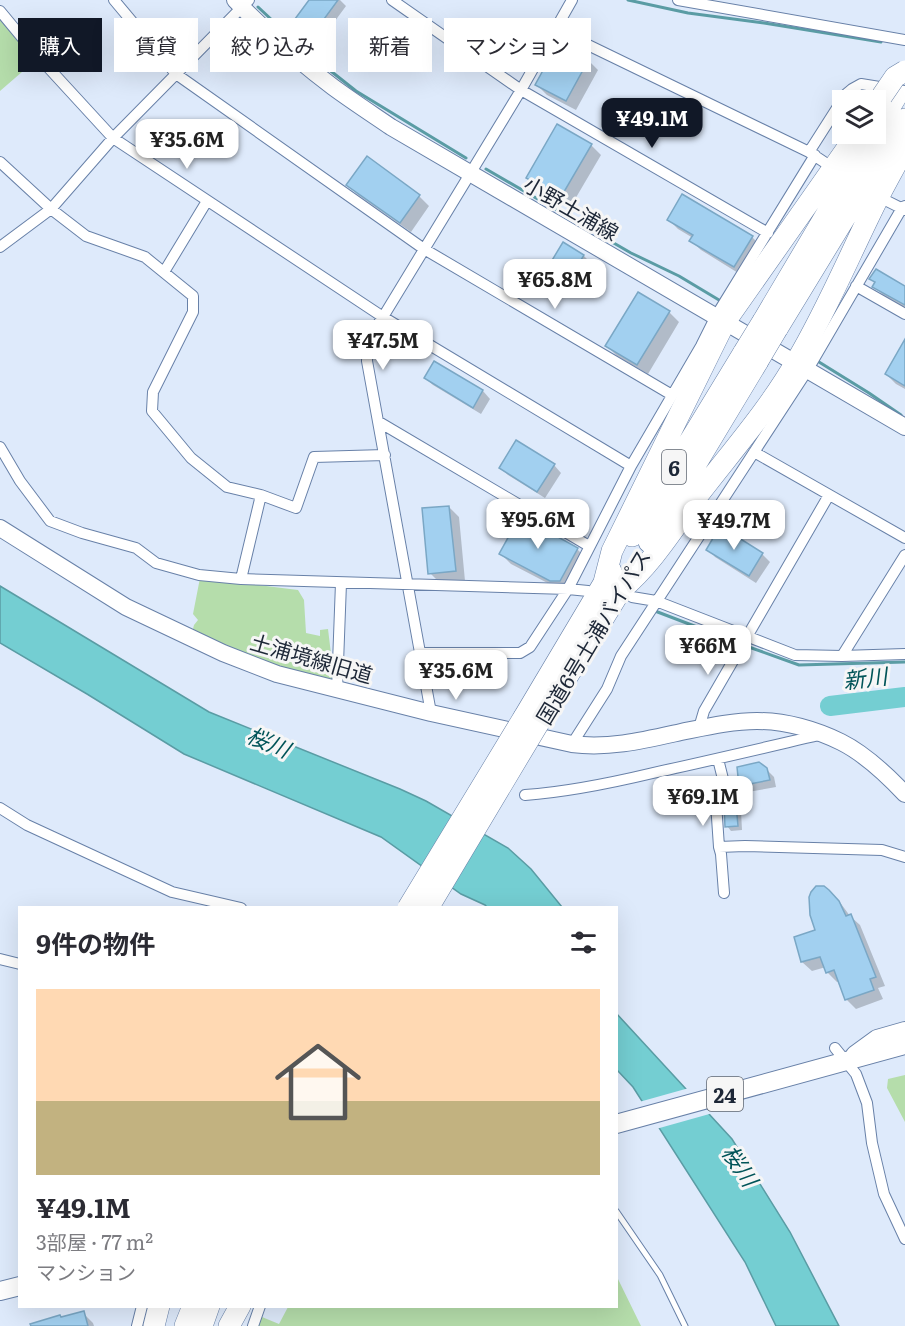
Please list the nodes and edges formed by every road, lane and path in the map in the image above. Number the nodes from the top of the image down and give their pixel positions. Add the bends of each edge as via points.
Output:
1 (114, 0) edge
2 (392, 0) edge
3 (572, 0) edge
4 (678, 0) edge
5 (242, 2) edge
6 (0, 11) edge
7 (561, 18) edge
8 (905, 40) edge
9 (591, 47) edge
10 (905, 71) edge
11 (531, 72) edge
12 (176, 74) junction
13 (521, 90) junction
14 (893, 94) edge
15 (886, 109) edge
16 (905, 119) edge
17 (113, 138) junction
18 (850, 144) edge
19 (868, 144) edge
20 (905, 147) edge
21 (812, 154) junction
22 (0, 162) edge
23 (830, 166) dead end
24 (470, 173) junction
25 (207, 201) junction
26 (887, 201) dead end
27 (904, 208) edge
28 (51, 209) junction
29 (768, 233) junction
30 (0, 247) edge
31 (424, 249) junction
32 (164, 272) junction
33 (856, 286) junction
34 (905, 314) edge
35 (383, 317) junction
36 (720, 319) junction
37 (770, 325) junction
38 (801, 367) junction
39 (672, 395) junction
40 (379, 422) junction
41 (905, 427) edge
42 (0, 447) edge
43 (754, 452) junction
44 (385, 455) junction
45 (631, 466) junction
46 (261, 495) junction
47 (829, 495) junction
48 (0, 528) edge
49 (905, 538) edge
50 (589, 546) junction
51 (905, 555) edge
52 (241, 579) junction
53 (341, 583) junction
54 (408, 584) junction
55 (568, 589) junction
56 (612, 590) junction
57 (656, 601) junction
58 (747, 637) junction
59 (420, 653) junction
60 (905, 654) edge
61 (842, 656) junction
62 (337, 690) junction
63 (431, 713) junction
64 (531, 721) junction
65 (699, 728) junction
66 (819, 734) junction
67 (573, 744) junction
68 (718, 759) junction
69 (905, 794) edge
70 (525, 795) dead end
71 (0, 808) edge
72 (719, 847) junction
73 (905, 857) edge
74 (724, 893) dead end
75 (232, 906) edge
76 (409, 906) edge
77 (429, 906) edge
78 (0, 959) edge
79 (18, 964) edge
80 (905, 1031) edge
81 (905, 1045) edge
82 (905, 1056) edge
83 (838, 1058) junction
84 (618, 1123) edge
85 (618, 1214) edge
86 (905, 1239) edge
87 (18, 1286) edge
88 (0, 1291) edge
89 (142, 1308) edge
90 (158, 1308) edge
91 (192, 1308) edge
92 (208, 1308) edge
93 (239, 1308) edge
94 (259, 1308) edge
95 (255, 1325) edge
96 (137, 1326) edge
97 (154, 1326) edge
98 (185, 1326) edge
99 (202, 1326) edge
100 (229, 1326) edge
101 (685, 1326) edge

1 - 12 street
2 - 13 street
3 - 7 street
4 - 8 street
5 - 12 street
5 - 24 street, 小野土浦線 via 286,49 334,88
6 - 17 street
9 - 21 street
10 - 14 highway, 国道6号土浦バイパス, bridge via 895,77
11 - 13 street
12 - 17 street
12 - 31 street
13 - 24 street
13 - 29 street
14 - 15 highway, 国道6号土浦バイパス / 6
14 - 21 street via 861,84 852,89
16 - 37 highway, 国道6号土浦バイパス / 6
17 - 25 street
17 - 28 street
18 - 36 highway
19 - 37 highway, 国道6号土浦バイパス / 6
20 - 38 highway
21 - 23 street
21 - 29 street
22 - 28 street
24 - 31 street
24 - 36 street, 小野土浦線
25 - 32 street
25 - 35 street
26 - 27 street
27 - 33 street
28 - 30 street
28 - 32 street via 86,236 145,256
29 - 36 street
31 - 35 street
31 - 39 street
32 - 46 street via 192,296 193,312 153,392 152,411 191,458 227,487
33 - 34 street
33 - 38 street
35 - 40 street via 371,334 367,361
35 - 45 street
36 - 38 street, 小野土浦線
36 - 39 street
36 - 56 highway via 612,551
37 - 56 highway, 国道6号土浦バイパス / 6, bridge
38 - 41 street, 小野土浦線
38 - 43 street
38 - 56 highway via 637,576
39 - 45 street
40 - 44 street
40 - 50 street
42 - 52 street via 50,521 136,548 156,563
43 - 47 street
43 - 57 street
44 - 46 street via 314,457 297,508
44 - 54 street
45 - 50 street
46 - 52 street
47 - 49 street
47 - 58 street
48 - 62 street, 土浦境線旧道 via 126,607 223,653 277,674
50 - 55 street
51 - 61 street
52 - 53 street
53 - 54 street
53 - 62 street
54 - 55 street
54 - 59 street
55 - 56 street
55 - 59 street via 530,647 520,652
56 - 57 street
56 - 64 highway, 国道6号土浦バイパス / 6
57 - 58 street
57 - 67 street
58 - 61 street via 795,655
58 - 65 street via 704,711
59 - 63 street
60 - 61 street
62 - 63 street, 土浦境線旧道
63 - 67 street, 土浦境線旧道
64 - 76 highway, 国道6号土浦バイパス / 6, bridge
64 - 77 highway, 国道6号土浦バイパス / 6, bridge
65 - 66 street, 土浦境線旧道 via 733,722 778,722
65 - 67 street, 土浦境線旧道 via 622,744
66 - 68 street
66 - 69 street, 土浦境線旧道 via 842,743
68 - 70 street via 598,785
68 - 72 street via 725,787 716,803
71 - 75 street via 27,825 172,892
72 - 73 street via 882,850
72 - 74 street
78 - 79 street
80 - 83 main road, 24 via 877,1039
81 - 83 main road, 24
82 - 83 main road, 24 via 870,1064
83 - 84 main road, 24
83 - 86 street via 856,1074 867,1103 884,1194
85 - 101 lane via 660,1275
87 - 88 main road
89 - 96 street
90 - 97 highway
91 - 98 highway
92 - 99 highway
93 - 100 highway
94 - 95 street

